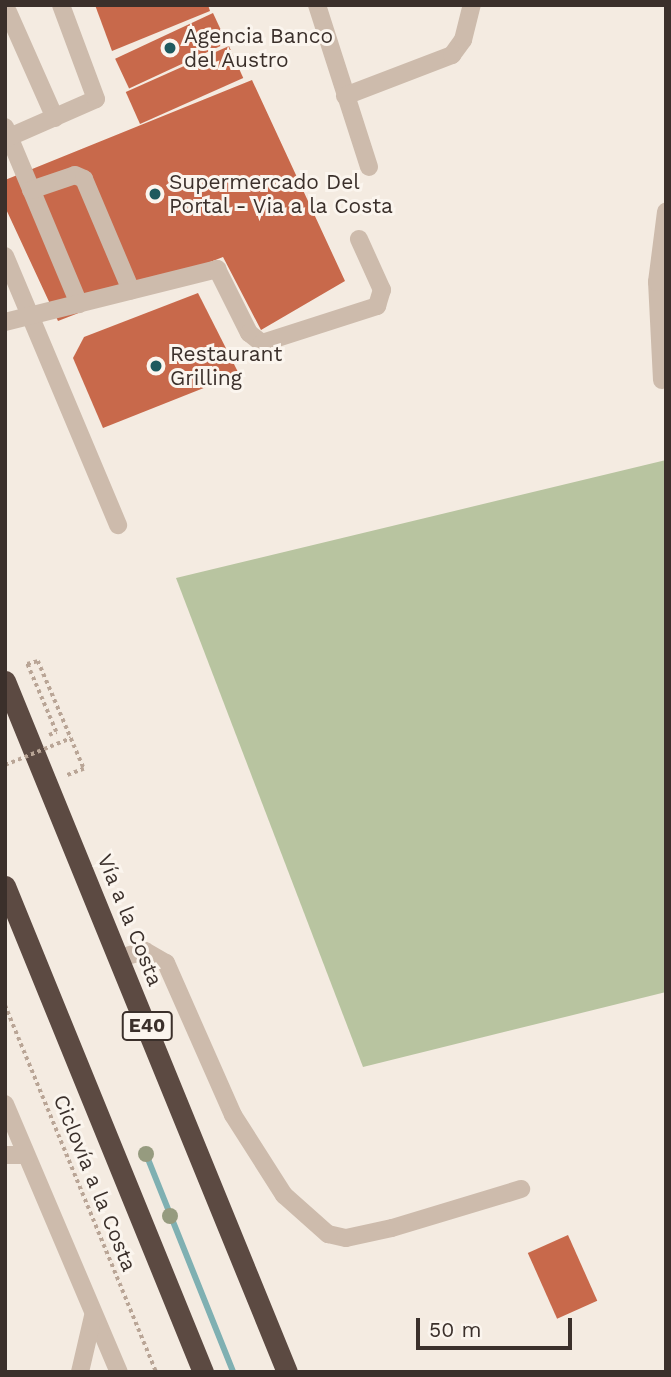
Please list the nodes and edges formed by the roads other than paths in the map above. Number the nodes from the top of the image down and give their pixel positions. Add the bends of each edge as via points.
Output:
1 (61, 5) edge
2 (317, 5) edge
3 (472, 5) edge
4 (12, 10) edge
5 (345, 96) junction
6 (55, 118) junction
7 (7, 135) edge
8 (369, 167) dead end
9 (31, 190) junction
10 (666, 212) edge
11 (359, 239) dead end
12 (5, 256) edge
13 (11, 286) edge
14 (131, 290) junction
15 (79, 304) junction
16 (30, 314) junction
17 (5, 322) edge
18 (662, 380) dead end
19 (118, 525) dead end
20 (5, 681) edge
21 (5, 886) edge
22 (119, 958) junction
23 (5, 1104) edge
24 (26, 1155) junction
25 (5, 1156) edge
26 (521, 1189) dead end
27 (94, 1312) junction
28 (80, 1372) edge
29 (119, 1372) edge
30 (203, 1372) edge
31 (287, 1372) edge

1 - 6 street via 96,92 90,104
2 - 5 street
3 - 5 street via 463,40 452,55
4 - 6 street
5 - 8 street
6 - 7 street
7 - 9 street
9 - 14 street via 75,176 84,179
9 - 15 street
10 - 18 street via 657,282
11 - 14 street via 382,290 377,306 262,342 249,333 217,270
12 - 13 street
13 - 16 street
14 - 15 street
15 - 16 street
16 - 17 street
16 - 19 street
20 - 22 highway, Vía a la Costa / E40
21 - 30 highway
22 - 26 street via 145,951 166,963 243,1133 284,1195 328,1234 346,1238 392,1228
22 - 31 highway, Vía a la Costa / E40
23 - 24 street
24 - 25 street
24 - 27 street
27 - 28 street via 91,1347
27 - 29 street

